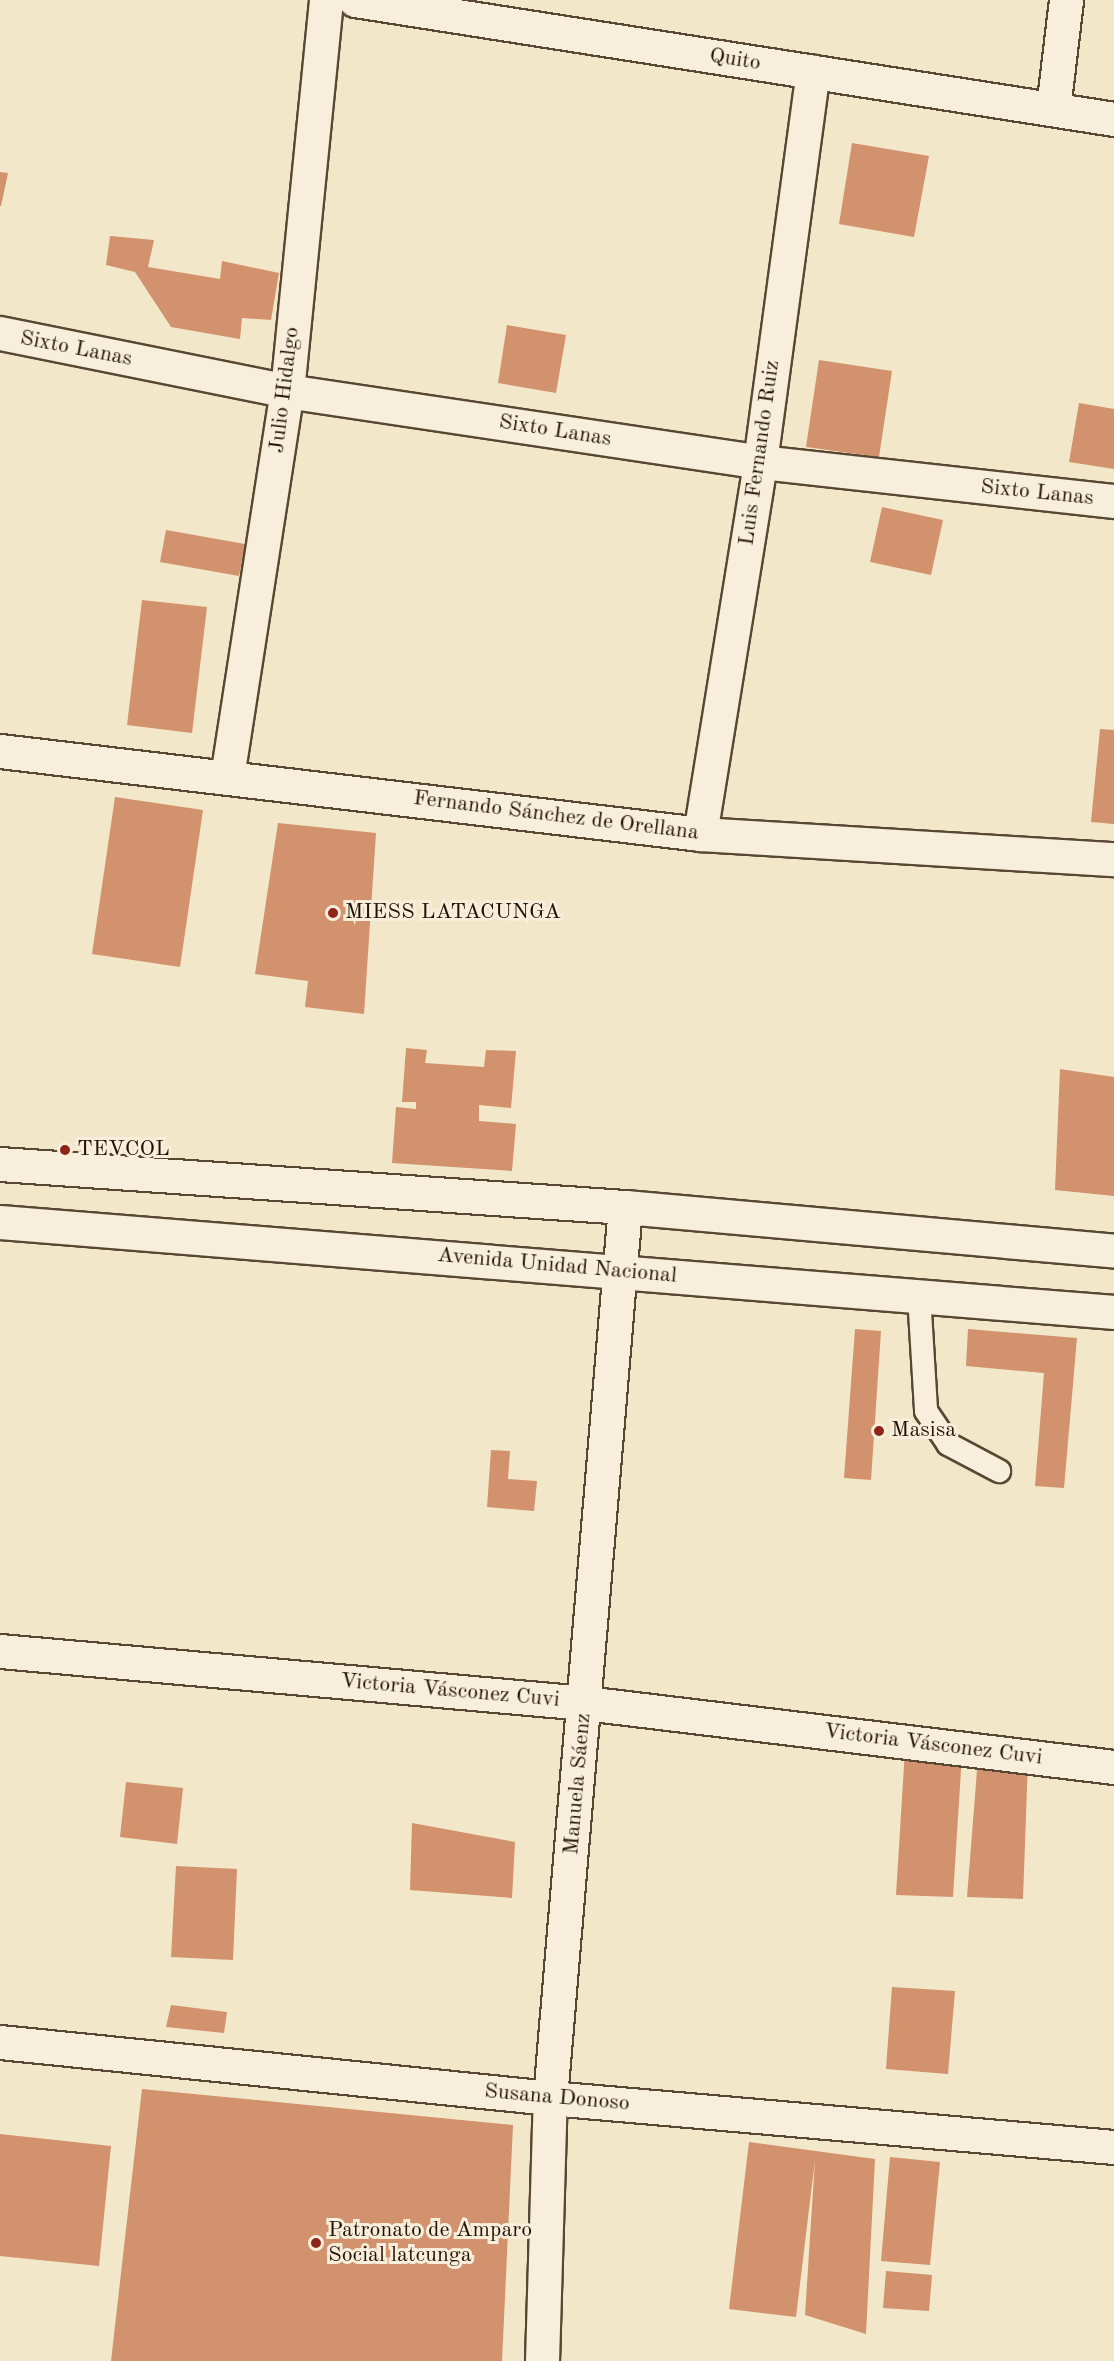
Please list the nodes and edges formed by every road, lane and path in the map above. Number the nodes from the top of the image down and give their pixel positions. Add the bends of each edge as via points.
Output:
1 (326, 0) edge
2 (355, 0) edge
3 (1066, 0) edge
4 (813, 72) junction
5 (1053, 109) junction
6 (1114, 119) edge
7 (0, 333) edge
8 (287, 391) junction
9 (760, 462) junction
10 (1114, 501) edge
11 (0, 751) edge
12 (227, 777) junction
13 (700, 834) junction
14 (1114, 859) edge
15 (0, 1164) edge
16 (625, 1207) junction
17 (0, 1222) edge
18 (1114, 1251) edge
19 (620, 1271) junction
20 (919, 1295) junction
21 (1114, 1312) edge
22 (999, 1471) dead end
23 (0, 1651) edge
24 (585, 1703) junction
25 (1114, 1767) edge
26 (0, 2042) edge
27 (550, 2098) junction
28 (1114, 2147) edge
29 (542, 2361) edge

1 - 8 street, Julio Hidalgo
2 - 4 street, Quito
3 - 5 street
4 - 5 street, Quito
4 - 9 street, Luis Fernando Ruiz
5 - 6 street, Quito
7 - 8 street, Sixto Lanas
8 - 9 street, Sixto Lanas
8 - 12 street, Julio Hidalgo
9 - 10 street, Sixto Lanas
9 - 13 street, Luis Fernando Ruiz
11 - 12 street, Fernando Sánchez de Orellana
12 - 13 street, Fernando Sánchez de Orellana
13 - 14 street, Fernando Sánchez de Orellana
15 - 16 street
16 - 18 street
16 - 19 street, Manuela Sáenz
17 - 19 street, Avenida Unidad Nacional
19 - 20 street, Avenida Unidad Nacional
19 - 24 street, Manuela Sáenz
20 - 21 street, Avenida Unidad Nacional
20 - 22 lane via 926,1411 948,1444
23 - 24 street, Victoria Vásconez Cuvi
24 - 25 street, Victoria Vásconez Cuvi
24 - 27 street, Manuela Sáenz
26 - 27 street, Susana Donoso
27 - 28 street, Susana Donoso
27 - 29 street, Manuela Sáenz

